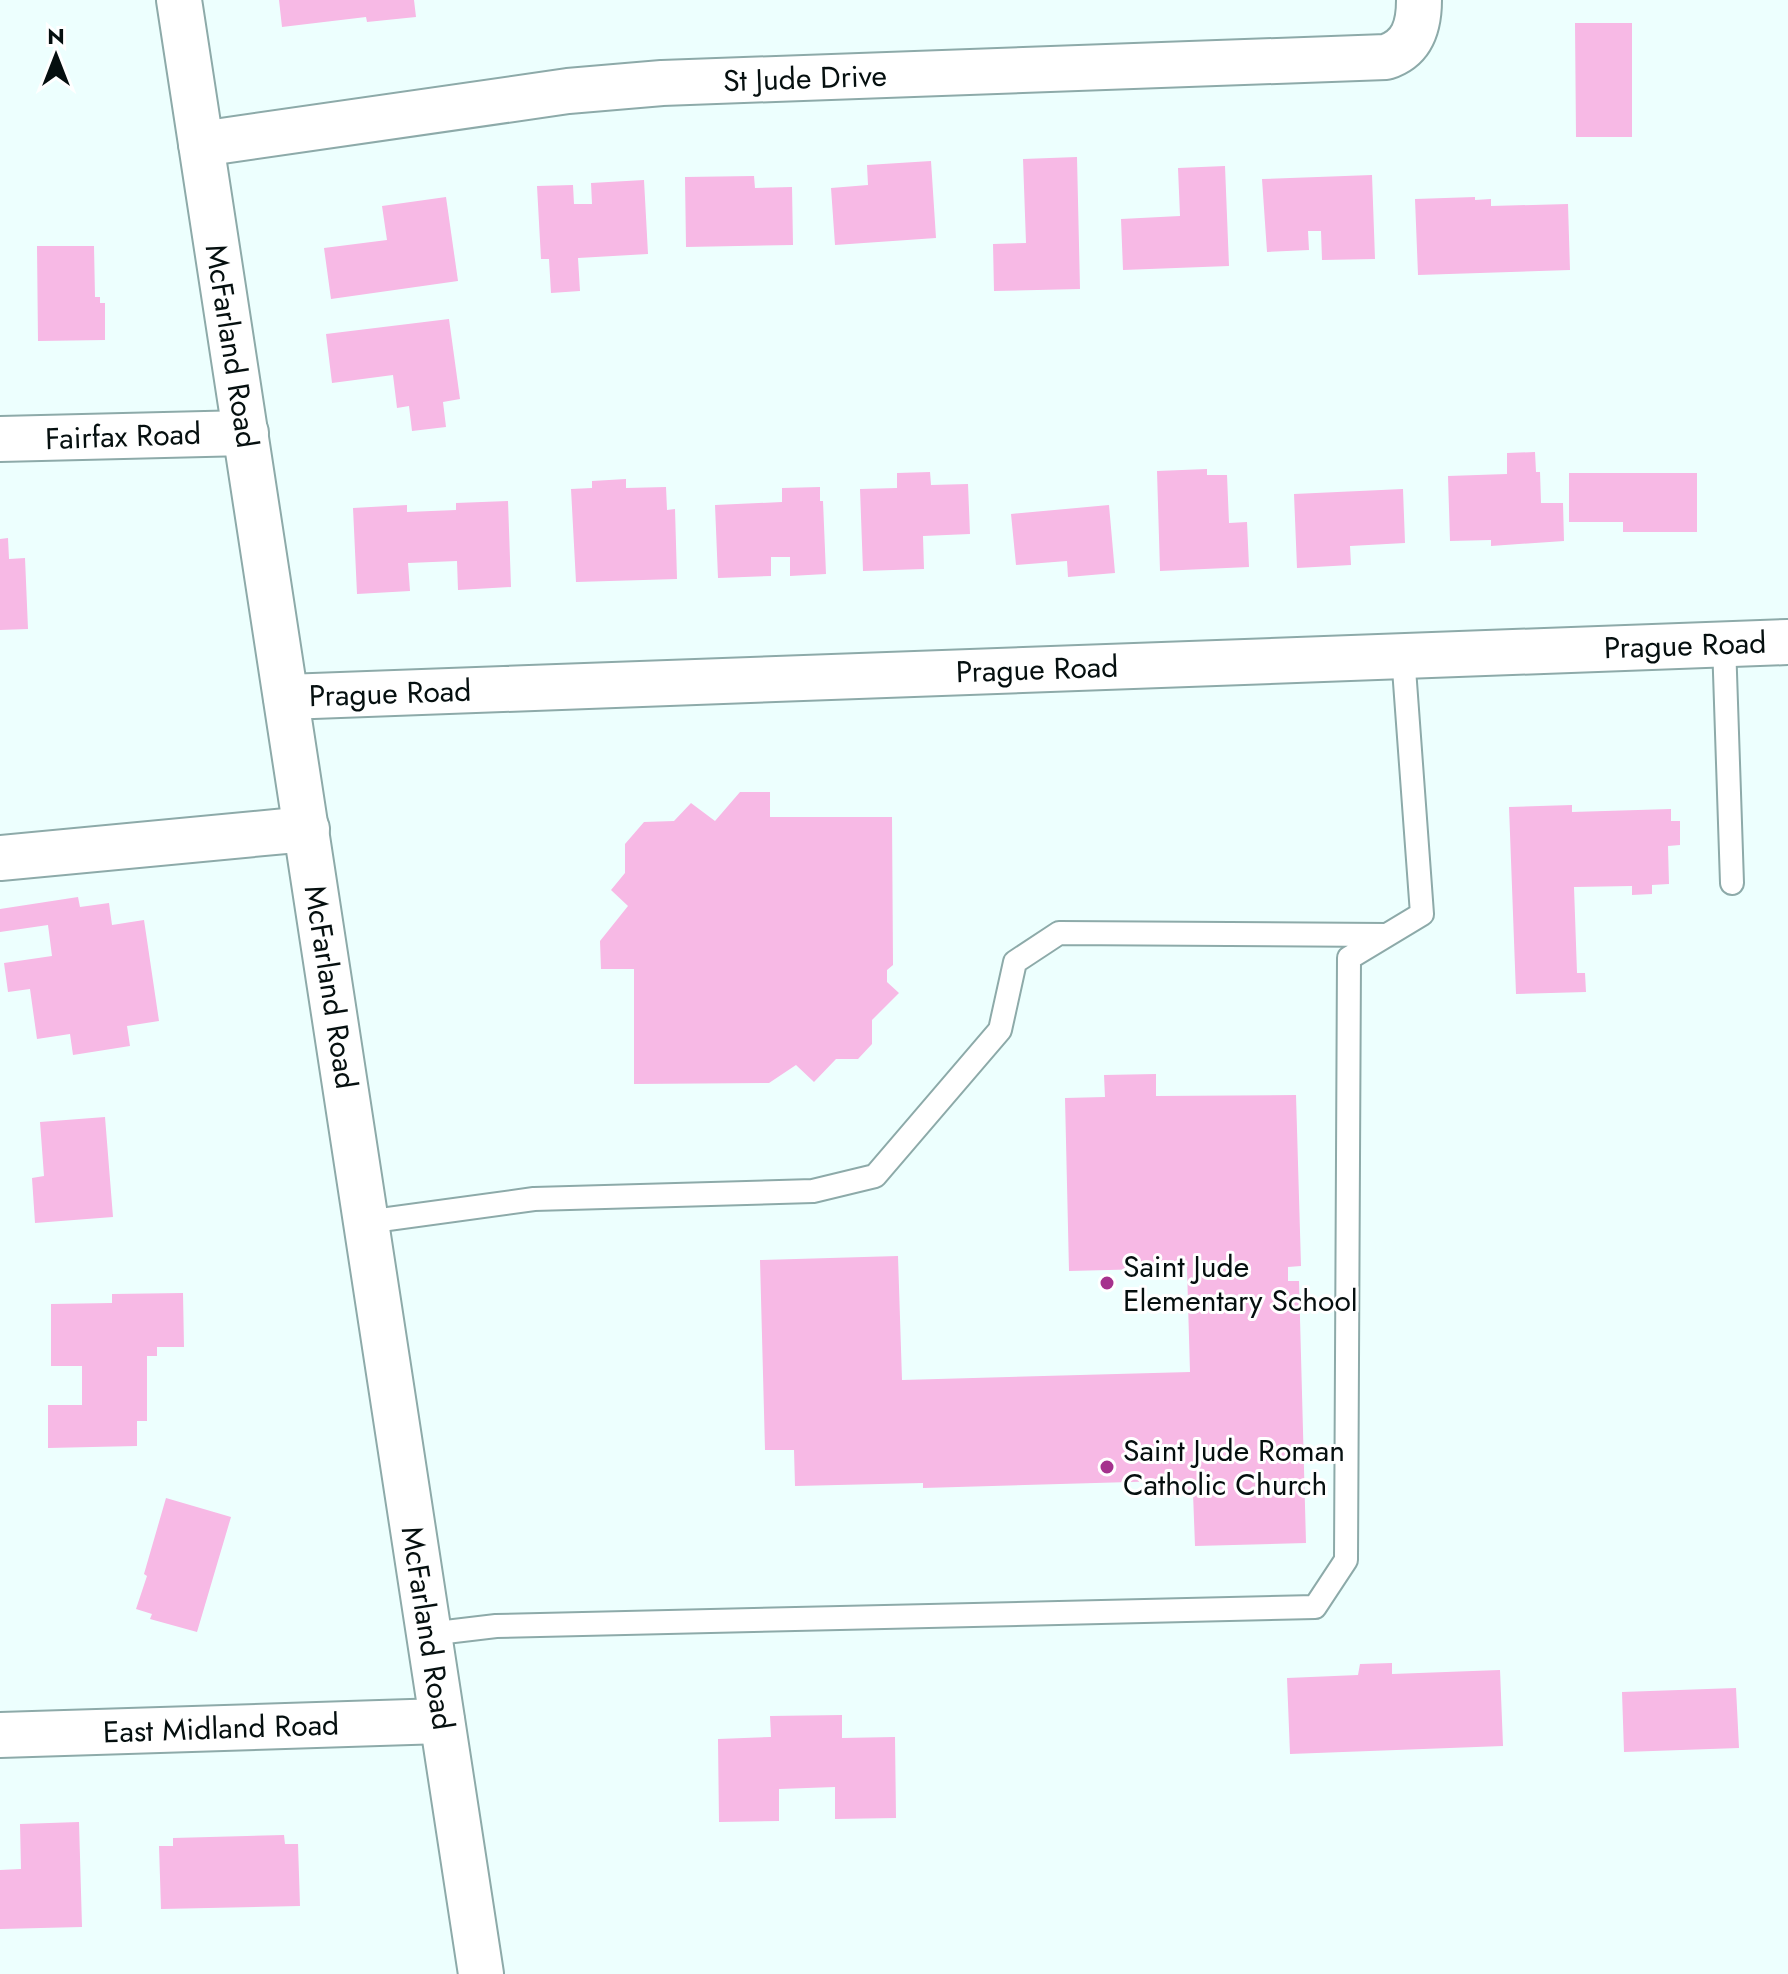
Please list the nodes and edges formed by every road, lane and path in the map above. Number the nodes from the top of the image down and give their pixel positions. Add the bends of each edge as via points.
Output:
1 (179, 0) edge
2 (1419, 0) edge
3 (201, 144) junction
4 (246, 433) junction
5 (0, 439) edge
6 (1788, 642) edge
7 (1724, 643) junction
8 (1403, 655) junction
9 (286, 697) junction
10 (307, 829) junction
11 (0, 858) edge
12 (1732, 883) dead end
13 (1387, 935) junction
14 (366, 1222) junction
15 (429, 1634) junction
16 (442, 1721) junction
17 (0, 1735) edge
18 (481, 1974) edge

1 - 3 street, McFarland Road
2 - 3 street, St Jude Drive via 1418,27 1409,43 1386,57 662,83
3 - 4 street, McFarland Road
4 - 5 street, Fairfax Road
4 - 9 street, McFarland Road
6 - 7 street, Prague Road
7 - 8 street, Prague Road
7 - 12 lane
8 - 9 street, Prague Road
8 - 13 lane via 1422,914
9 - 10 street, McFarland Road
10 - 11 street
10 - 14 street, McFarland Road
13 - 14 lane via 1059,933 1015,962 1000,1030 875,1176 813,1191 534,1199
13 - 15 lane via 1349,958 1346,1560 1315,1607 496,1626
14 - 15 street, McFarland Road
15 - 16 street, McFarland Road
16 - 17 street, East Midland Road
16 - 18 street, McFarland Road

